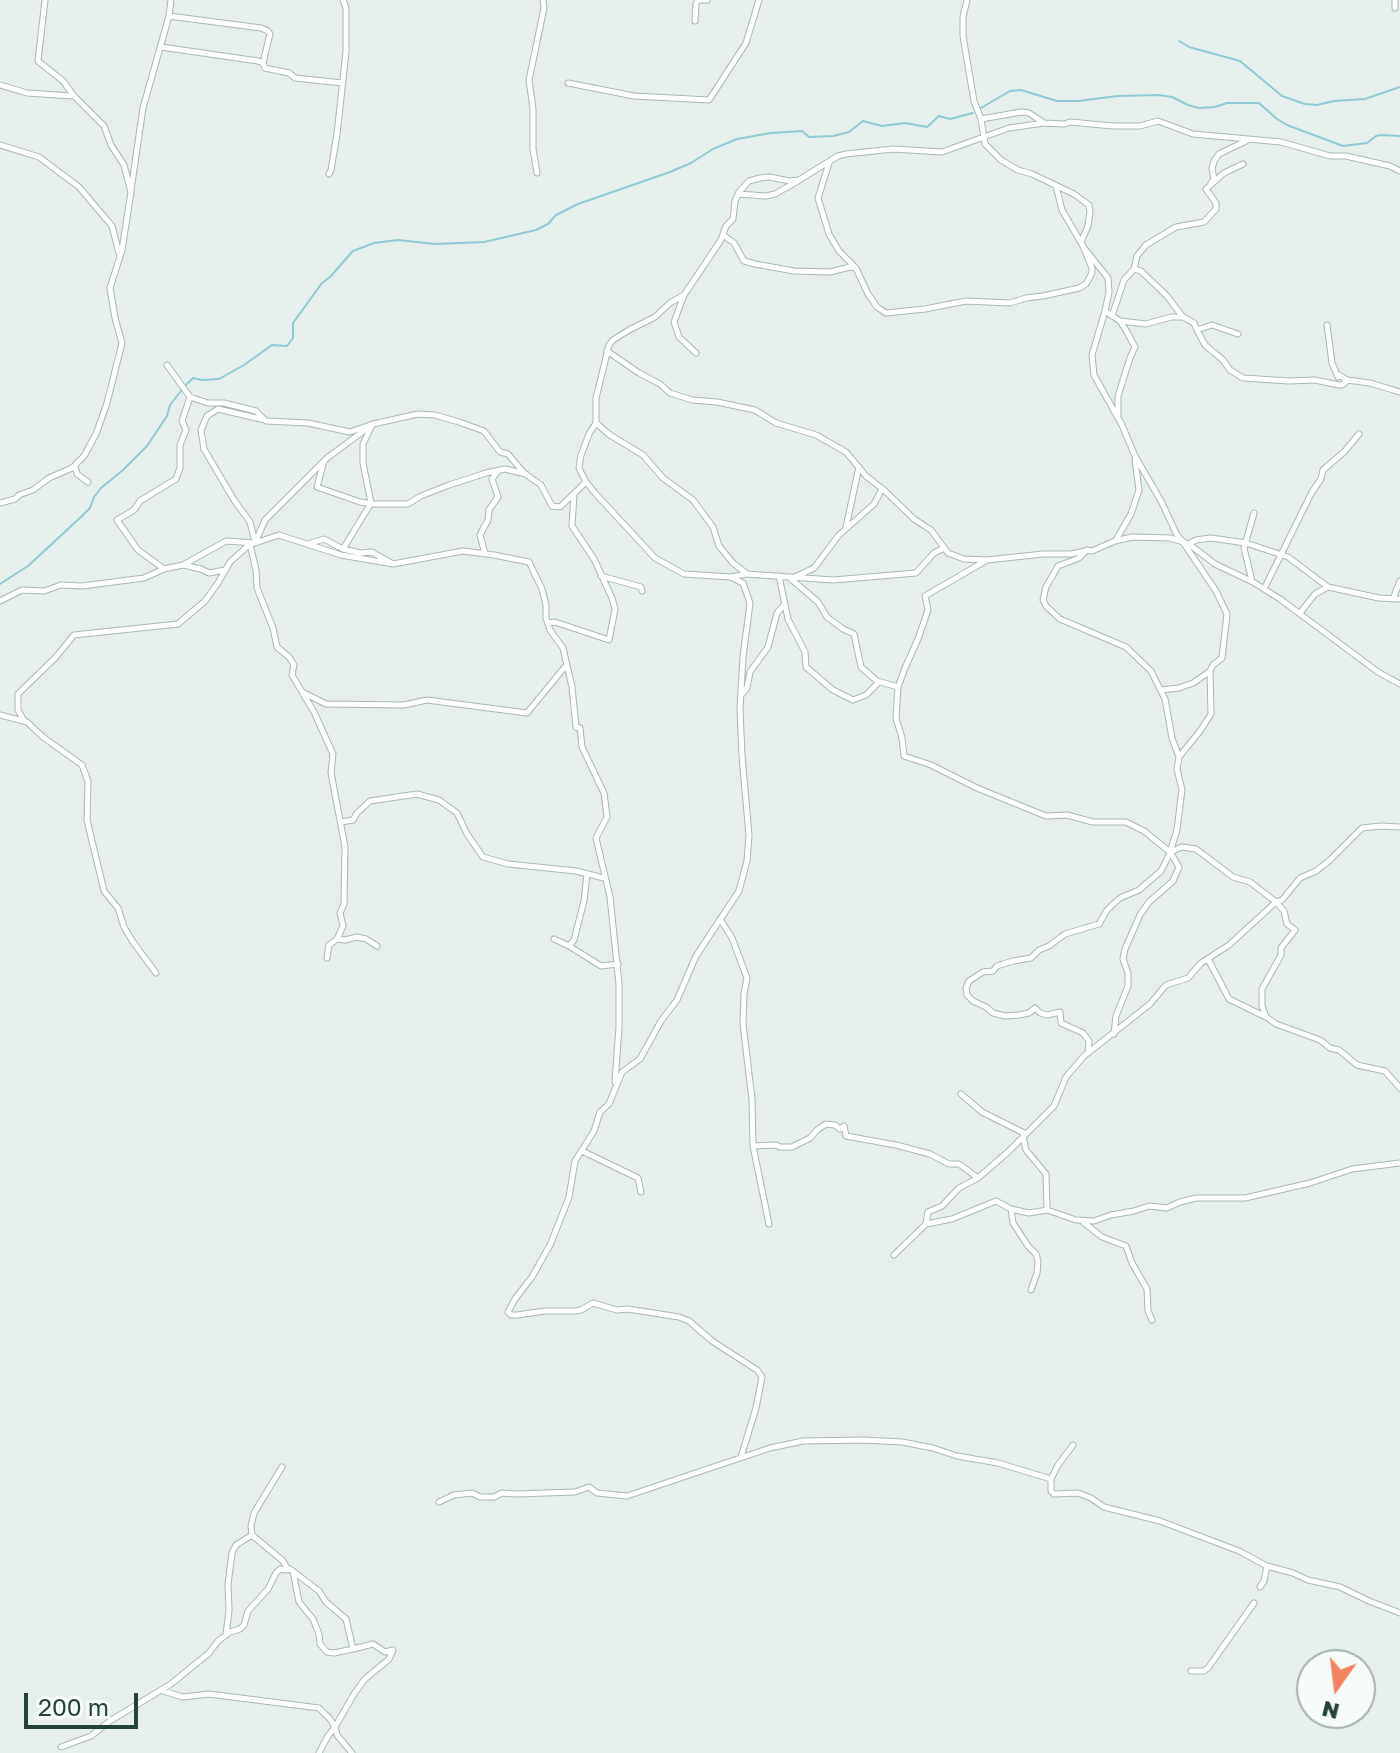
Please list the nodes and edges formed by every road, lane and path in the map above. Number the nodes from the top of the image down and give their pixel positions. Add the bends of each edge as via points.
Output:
1 (45, 0) edge
2 (171, 0) edge
3 (343, 0) edge
4 (543, 0) edge
5 (707, 0) edge
6 (759, 0) edge
7 (967, 0) edge
8 (1395, 0) edge
9 (1395, 8) dead end
10 (169, 16) junction
11 (695, 21) dead end
12 (161, 47) junction
13 (263, 63) junction
14 (342, 83) junction
15 (568, 83) dead end
16 (0, 85) edge
17 (74, 96) junction
18 (981, 119) junction
19 (1044, 123) junction
20 (985, 137) junction
21 (1251, 139) junction
22 (0, 145) edge
23 (829, 162) junction
24 (1243, 164) dead end
25 (1400, 171) edge
26 (537, 173) dead end
27 (329, 174) dead end
28 (799, 180) junction
29 (1211, 184) junction
30 (1056, 186) junction
31 (131, 192) junction
32 (738, 194) junction
33 (723, 235) junction
34 (1082, 245) junction
35 (120, 258) junction
36 (856, 268) junction
37 (1134, 269) junction
38 (684, 295) junction
39 (1105, 311) junction
40 (1112, 316) junction
41 (1183, 317) junction
42 (1120, 321) junction
43 (1327, 325) dead end
44 (1197, 330) junction
45 (1238, 334) dead end
46 (607, 351) junction
47 (696, 353) dead end
48 (167, 365) dead end
49 (1337, 374) junction
50 (1348, 380) junction
51 (1342, 385) junction
52 (1400, 392) edge
53 (190, 397) junction
54 (266, 421) junction
55 (1119, 421) junction
56 (596, 423) junction
57 (373, 424) junction
58 (1359, 434) dead end
59 (1135, 456) junction
60 (324, 461) junction
61 (75, 465) junction
62 (859, 467) junction
63 (498, 471) junction
64 (527, 475) junction
65 (88, 482) dead end
66 (586, 482) junction
67 (882, 489) junction
68 (574, 493) junction
69 (0, 503) edge
70 (371, 503) junction
71 (1254, 513) dead end
72 (845, 532) junction
73 (1115, 541) junction
74 (1186, 543) junction
75 (1246, 543) junction
76 (252, 544) junction
77 (307, 544) junction
78 (343, 549) junction
79 (1087, 550) junction
80 (948, 553) junction
81 (485, 554) junction
82 (1281, 554) junction
83 (987, 560) junction
84 (394, 564) junction
85 (183, 565) junction
86 (164, 569) junction
87 (226, 570) junction
88 (746, 574) junction
89 (600, 576) junction
90 (779, 576) junction
91 (731, 577) junction
92 (791, 577) junction
93 (1400, 581) edge
94 (1253, 582) junction
95 (1328, 587) junction
96 (1264, 589) junction
97 (642, 591) dead end
98 (1396, 599) edge
99 (0, 601) edge
100 (784, 604) junction
101 (1300, 613) junction
102 (548, 623) junction
103 (567, 666) junction
104 (1210, 671) junction
105 (879, 682) junction
106 (1400, 684) edge
107 (898, 687) junction
108 (1161, 690) junction
109 (300, 691) junction
110 (741, 695) junction
111 (0, 715) edge
112 (24, 721) junction
113 (1179, 757) junction
114 (341, 822) junction
115 (1400, 827) edge
116 (1170, 852) junction
117 (587, 874) junction
118 (605, 878) junction
119 (1276, 902) junction
120 (720, 919) junction
121 (337, 939) junction
122 (554, 939) dead end
123 (377, 946) dead end
124 (569, 946) junction
125 (327, 958) dead end
126 (1208, 959) junction
127 (618, 964) junction
128 (156, 973) dead end
129 (1266, 1017) junction
130 (1114, 1034) junction
131 (1088, 1053) junction
132 (614, 1087) junction
133 (1400, 1088) edge
134 (961, 1094) dead end
135 (1024, 1135) junction
136 (753, 1146) junction
137 (582, 1151) junction
138 (1400, 1163) edge
139 (978, 1178) junction
140 (641, 1192) dead end
141 (1011, 1209) junction
142 (1047, 1210) junction
143 (1082, 1221) junction
144 (769, 1224) dead end
145 (926, 1224) junction
146 (894, 1255) dead end
147 (1031, 1290) dead end
148 (1152, 1320) dead end
149 (1073, 1445) dead end
150 (741, 1457) junction
151 (282, 1467) dead end
152 (1051, 1479) junction
153 (439, 1502) dead end
154 (252, 1535) junction
155 (1267, 1566) junction
156 (291, 1571) junction
157 (1260, 1587) dead end
158 (1254, 1603) dead end
159 (1400, 1613) edge
160 (226, 1636) junction
161 (353, 1649) junction
162 (1191, 1671) dead end
163 (159, 1693) junction
164 (335, 1727) junction
165 (61, 1747) dead end
166 (319, 1753) edge
167 (352, 1753) edge

1 - 17 street via 38,61
2 - 10 street
3 - 14 street
4 - 26 street via 529,80
5 - 11 street via 698,0
6 - 15 street via 746,43 709,100 634,96
7 - 18 street via 963,36
8 - 9 street
10 - 12 street
10 - 13 street via 268,31
12 - 13 street
12 - 31 street via 143,108
13 - 14 street via 295,78
14 - 27 street
16 - 17 street
17 - 31 street via 104,126
18 - 19 street via 1021,112
18 - 20 street
19 - 20 street
19 - 21 street via 1140,126 1158,121 1193,134
20 - 23 street via 942,152 893,149 846,154
20 - 30 street via 1001,160
21 - 25 street
21 - 29 street via 1219,154
22 - 35 street via 39,157 79,187 112,226
23 - 28 street
23 - 36 street via 818,198 829,234
24 - 29 street
28 - 32 street via 775,194
28 - 32 street via 760,178 749,181
29 - 37 street via 1206,189 1216,209 1204,222 1176,227 1146,245
30 - 34 street via 1062,210
30 - 34 street via 1089,205
31 - 35 street
32 - 33 street
33 - 36 street via 744,261 755,264 789,271
33 - 38 street
34 - 36 street via 1092,268 1086,284 1004,304 966,301 886,313 868,294
34 - 39 street via 1108,278
35 - 61 street via 110,288 122,343 96,434
37 - 40 street via 1124,280
37 - 41 street
38 - 46 street via 613,340
38 - 47 street via 674,322 679,337
39 - 40 street
39 - 55 street via 1092,355 1094,375
40 - 42 street
41 - 42 street via 1146,324
41 - 44 street
42 - 55 street via 1135,347 1118,396
43 - 49 street
44 - 45 street via 1212,325
44 - 51 street via 1205,345 1243,378
46 - 56 street
46 - 62 street via 670,393 755,410 776,423 816,435 846,452
48 - 53 street
49 - 50 street
49 - 51 street
50 - 51 street
50 - 52 street
53 - 54 street via 256,411
53 - 86 street via 176,479 117,520 138,550
54 - 57 street via 350,432
54 - 76 street via 218,409 207,416 201,430 204,449 250,522
55 - 59 street
56 - 66 street via 581,455 579,468
56 - 88 street via 643,455 693,500 713,527 719,546
57 - 60 street
57 - 64 street via 418,414 459,422 484,431
57 - 70 street via 363,444
58 - 82 street via 1323,470
59 - 73 street via 1139,490
59 - 74 street
60 - 70 street via 317,487
60 - 76 street via 265,520
61 - 65 street
61 - 69 street
62 - 67 street
62 - 72 street
63 - 64 street
63 - 70 street via 408,504
63 - 81 street via 492,479 498,497 480,535
64 - 68 street via 541,485 552,506 560,507
66 - 68 street
66 - 91 street via 655,558 684,574
67 - 72 street
67 - 80 street via 931,530
68 - 89 street via 572,526
70 - 78 street
71 - 75 street
72 - 92 street via 814,568
73 - 74 street via 1170,538
73 - 79 street
74 - 75 street via 1211,538
74 - 94 street
74 - 104 street via 1227,614 1222,658
75 - 82 street
75 - 94 street
76 - 77 street via 279,535
76 - 85 street via 226,541
76 - 87 street
76 - 109 street via 257,588 277,647 294,665 292,675
77 - 78 street via 324,539
77 - 84 street
78 - 84 street via 372,552
79 - 83 street
79 - 108 street via 1058,566 1046,587 1046,606 1060,619 1126,647 1151,671
80 - 83 street
80 - 92 street via 944,548 934,553 916,573 833,580
81 - 84 street via 463,551
81 - 102 street via 529,562 542,589
82 - 95 street
82 - 96 street
83 - 107 street via 925,596 928,610
85 - 86 street
85 - 87 street via 209,573
86 - 99 street via 144,578 22,590
87 - 112 street via 205,601 178,624 74,635 18,694
88 - 90 street
88 - 91 street
89 - 97 street via 629,582
89 - 102 street via 615,609 609,640
90 - 92 street
90 - 100 street
91 - 110 street via 743,583 750,603
92 - 105 street via 827,617 854,634 861,667
93 - 98 street
94 - 96 street
95 - 98 street
95 - 101 street
96 - 101 street
100 - 105 street via 805,652 806,667 833,690 853,700
100 - 110 street
101 - 106 street
102 - 103 street
103 - 109 street via 527,713 427,700 404,705 326,704
103 - 118 street via 576,727 604,793 607,817 596,838
104 - 108 street via 1193,683
104 - 113 street via 1211,714
105 - 107 street
107 - 116 street via 896,718 904,756 1046,816 1126,822
108 - 113 street
109 - 114 street via 333,754 331,773
110 - 120 street via 747,861 739,891
111 - 112 street
112 - 128 street via 82,765 88,781 87,820 104,891
113 - 116 street via 1182,790
114 - 117 street via 353,820 370,801 417,794 439,800 457,813 483,857
114 - 121 street via 344,904
115 - 119 street via 1362,828
116 - 119 street via 1196,849
116 - 130 street via 1179,867 1173,881 1149,902 1125,949 1128,986
116 - 131 street via 1161,871 1120,898 1099,924 1065,934 1031,958 983,972 966,988 973,1001 993,1013 1019,1015 1035,1008 1047,1015 1060,1012 1061,1023 1089,1041
117 - 118 street
117 - 124 street
118 - 127 street
119 - 126 street
119 - 129 street via 1295,930 1262,989
120 - 132 street via 640,1059 622,1072
120 - 136 street via 747,978 743,1024
121 - 123 street via 357,937
121 - 125 street via 329,945
122 - 124 street
124 - 127 street via 601,966
126 - 129 street via 1229,999
126 - 130 street via 1188,978 1166,985
127 - 132 street
129 - 133 street via 1339,1050 1357,1065 1385,1071
130 - 131 street
131 - 135 street via 1066,1077 1054,1106
132 - 137 street
134 - 135 street
135 - 139 street
135 - 142 street via 1026,1150 1046,1174
136 - 139 street via 792,1147 826,1124 844,1126 846,1136 930,1154 959,1164
136 - 144 street
137 - 140 street via 638,1178
137 - 150 street via 551,1243 509,1314 575,1311 593,1303 684,1318 762,1377
138 - 143 street via 1352,1169 1245,1198 1196,1198 1167,1208 1149,1206
139 - 145 street via 928,1212
141 - 142 street
141 - 145 street via 996,1201
141 - 147 street via 1013,1223 1038,1261
142 - 143 street
143 - 148 street via 1102,1237 1126,1246 1147,1289
145 - 146 street
149 - 152 street
150 - 152 street via 803,1441 902,1442
150 - 153 street via 627,1496 589,1487 494,1497 472,1493
151 - 154 street via 254,1513
152 - 155 street via 1054,1494 1078,1493 1104,1507 1222,1544
154 - 156 street
154 - 160 street via 232,1553
155 - 157 street
155 - 159 street via 1340,1587
156 - 160 street via 280,1569 248,1611 244,1625
156 - 161 street via 346,1619
156 - 161 street via 299,1602 313,1619 320,1644 327,1652
158 - 162 street via 1208,1668
160 - 163 street
161 - 164 street via 373,1644 385,1652 393,1650 365,1679
163 - 164 street via 319,1708
163 - 165 street via 91,1736
164 - 166 street
164 - 167 street

